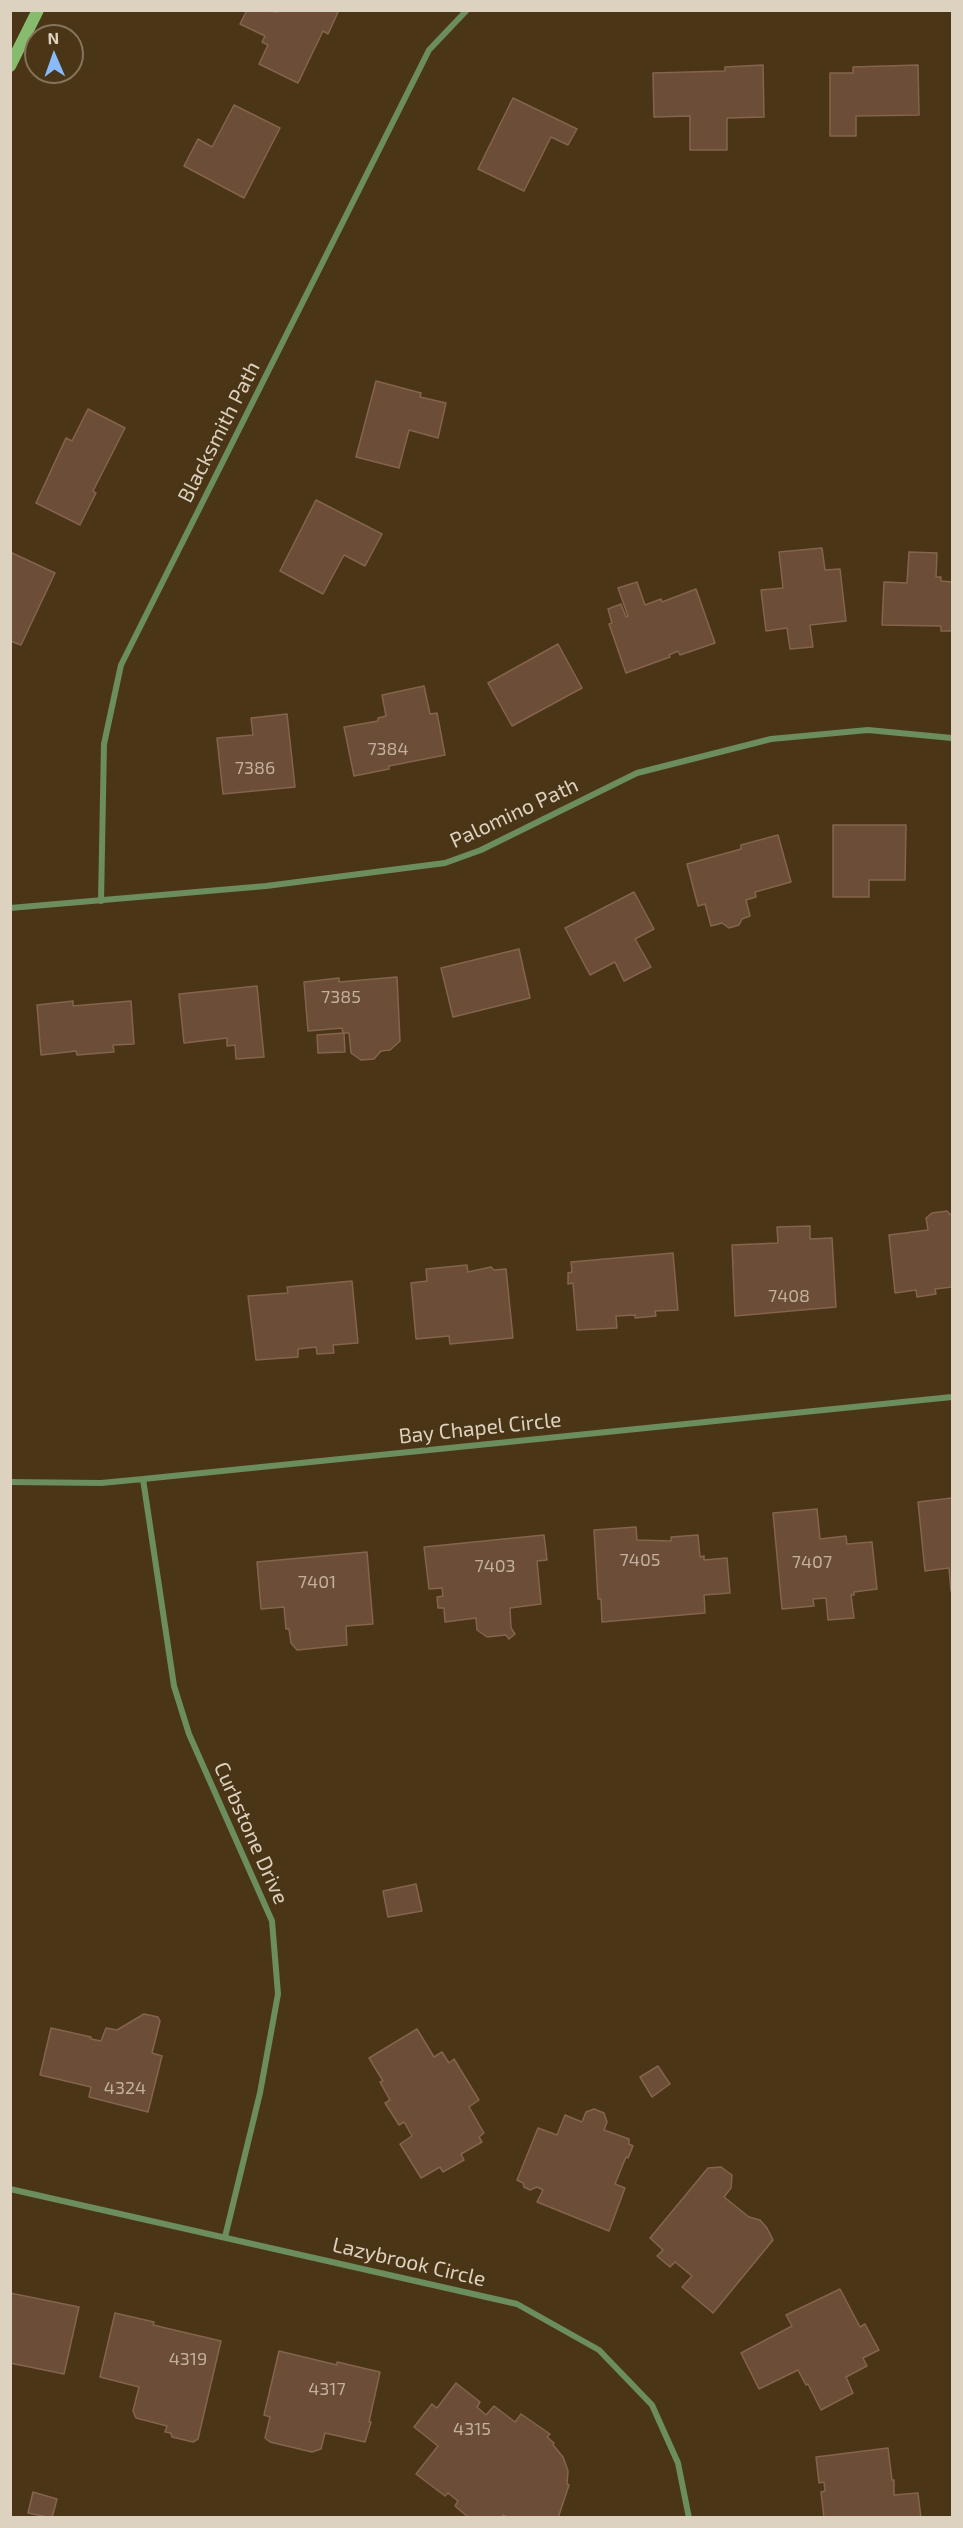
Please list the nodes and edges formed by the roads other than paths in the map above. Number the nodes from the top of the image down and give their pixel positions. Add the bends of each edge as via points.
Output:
1 (38, 10) edge
2 (467, 10) edge
3 (14, 48) edge
4 (10, 66) edge
5 (952, 738) edge
6 (101, 901) junction
7 (10, 908) edge
8 (952, 1397) edge
9 (143, 1479) junction
10 (10, 1482) edge
11 (10, 2189) edge
12 (225, 2237) junction
13 (689, 2517) edge

1 - 3 street
2 - 6 street, Blacksmith Path via 429,50 121,665 104,744
3 - 4 street
5 - 6 street, Palomino Path via 868,730 771,739 637,773 481,850 445,863 266,886
6 - 7 street, Palomino Path
8 - 9 street, Bay Chapel Circle
9 - 10 street, Bay Chapel Circle via 101,1483
9 - 12 street, Curbstone Drive via 174,1686 189,1734 272,1921 278,1994 260,2093
11 - 12 street, Lazybrook Circle
12 - 13 street, Lazybrook Circle via 517,2304 599,2350 652,2405 678,2463

